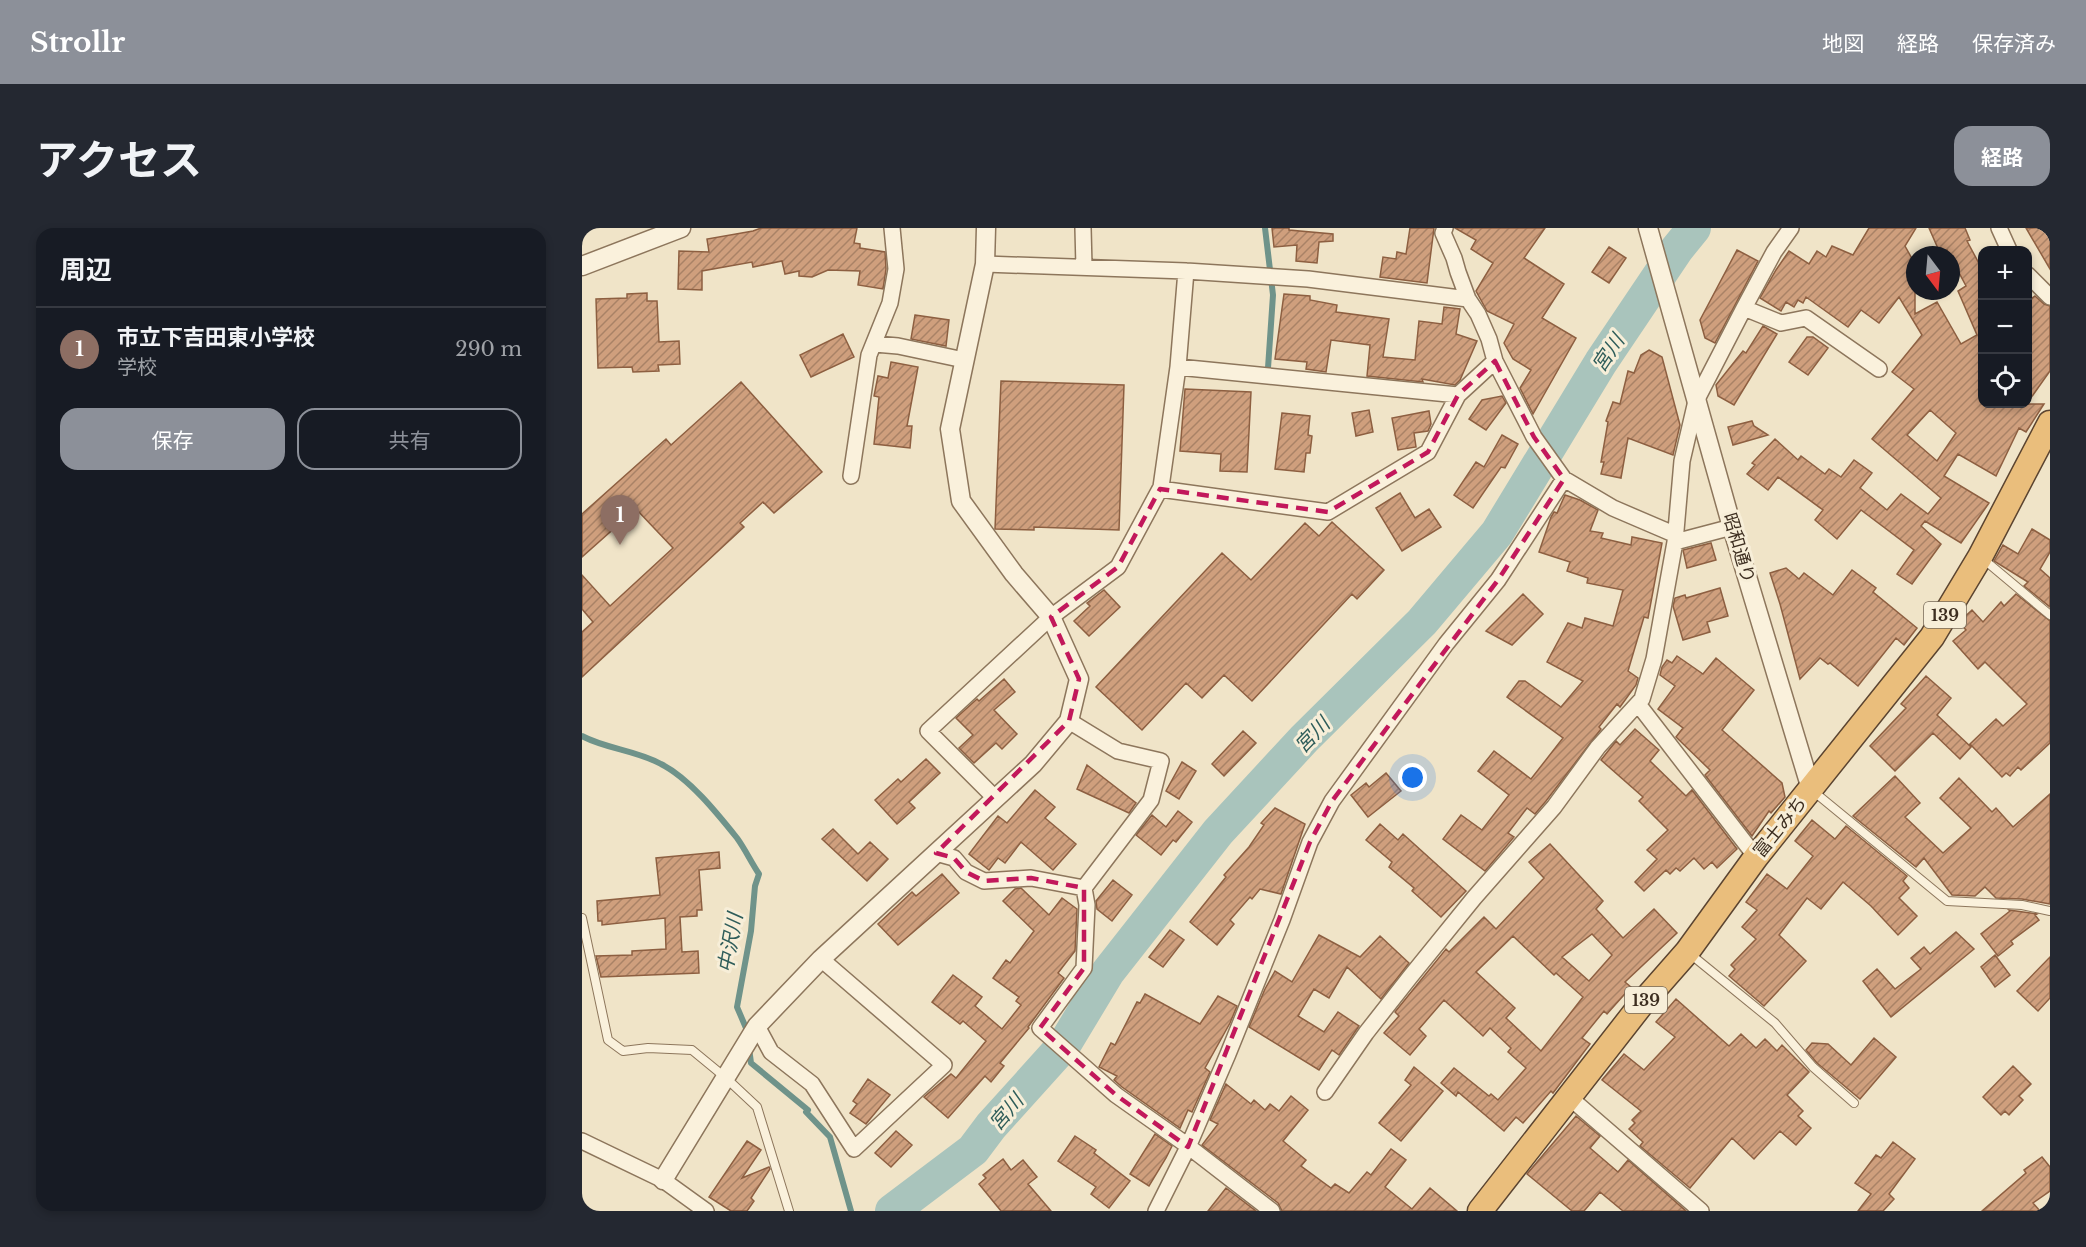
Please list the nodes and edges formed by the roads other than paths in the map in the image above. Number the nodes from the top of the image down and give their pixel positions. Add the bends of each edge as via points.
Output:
1 (681, 228) edge
2 (892, 228) edge
3 (986, 228) edge
4 (1083, 228) edge
5 (1445, 228) edge
6 (1791, 228) edge
7 (1999, 228) edge
8 (655, 233) edge
9 (1649, 233) edge
10 (2007, 246) edge
11 (984, 264) junction
12 (582, 266) edge
13 (1084, 267) junction
14 (1186, 271) junction
15 (2032, 278) edge
16 (2047, 287) edge
17 (1468, 299) junction
18 (1744, 308) junction
19 (875, 344) junction
20 (964, 360) junction
21 (1495, 361) junction
22 (1178, 367) junction
23 (1879, 369) dead end
24 (1458, 395) junction
25 (1696, 400) junction
26 (2050, 423) edge
27 (851, 476) dead end
28 (1562, 477) junction
29 (1160, 489) junction
30 (1732, 527) junction
31 (1675, 539) junction
32 (1980, 556) junction
33 (2050, 615) edge
34 (1051, 617) junction
35 (1638, 704) junction
36 (1069, 721) junction
37 (1811, 789) junction
38 (995, 798) junction
39 (936, 853) junction
40 (1756, 857) junction
41 (1084, 888) junction
42 (2050, 911) edge
43 (582, 918) edge
44 (1687, 952) junction
45 (821, 959) junction
46 (754, 1032) junction
47 (729, 1073) junction
48 (1325, 1092) dead end
49 (1569, 1097) junction
50 (1854, 1103) dead end
51 (582, 1141) edge
52 (1188, 1147) junction
53 (663, 1180) junction
54 (706, 1211) edge
55 (789, 1211) edge
56 (1156, 1211) edge
57 (1272, 1211) edge
58 (1480, 1211) edge
59 (1701, 1211) edge

1 - 8 street
2 - 19 street via 896,269 890,303
3 - 11 street
4 - 13 street
5 - 17 street via 1443,233
6 - 18 street
7 - 10 street
8 - 12 street
9 - 25 street, 昭和通り
11 - 13 street
11 - 20 street
13 - 14 street
14 - 17 street via 1308,279
14 - 22 street
15 - 16 street
17 - 21 street via 1489,339
18 - 23 street via 1781,323 1806,318
18 - 25 street
19 - 20 street
19 - 27 street via 867,366
20 - 34 street via 950,429 961,501
21 - 24 street
21 - 28 street via 1534,437
22 - 24 street
22 - 29 street
24 - 29 street via 1428,452 1328,512
25 - 30 street, 昭和通り
25 - 31 street via 1682,461
26 - 32 highway, 富士みち / 139
28 - 31 street
28 - 52 street via 1498,580 1446,644 1332,801 1310,842 1237,1033
29 - 34 street via 1118,567
30 - 31 street
30 - 37 street, 昭和通り
31 - 35 street via 1654,659
32 - 33 lane
32 - 37 highway, 富士みち / 139 via 1932,638
34 - 36 street via 1078,679
34 - 38 street via 928,731
35 - 40 street
35 - 48 street via 1598,747 1554,807 1410,977
36 - 38 street via 1033,764
36 - 41 street via 1118,751 1161,760 1151,800
37 - 40 highway, 富士みち / 139
37 - 42 lane via 1947,901 2022,905
38 - 39 street
39 - 41 street via 954,858 966,872 984,881 1031,878
39 - 45 street
40 - 44 highway, 富士みち / 139
41 - 52 street via 1084,968 1040,1028 1116,1095
43 - 47 lane via 608,1040 623,1051 692,1050
44 - 49 highway, 富士みち / 139
44 - 50 lane via 1775,1023 1813,1067
45 - 46 street
45 - 46 street via 944,1065 854,1149 812,1084 771,1052
46 - 47 street
47 - 53 street
47 - 55 lane via 757,1107
49 - 58 highway, 富士みち / 139
49 - 59 street
51 - 53 street
52 - 56 street
52 - 57 street
53 - 54 street

